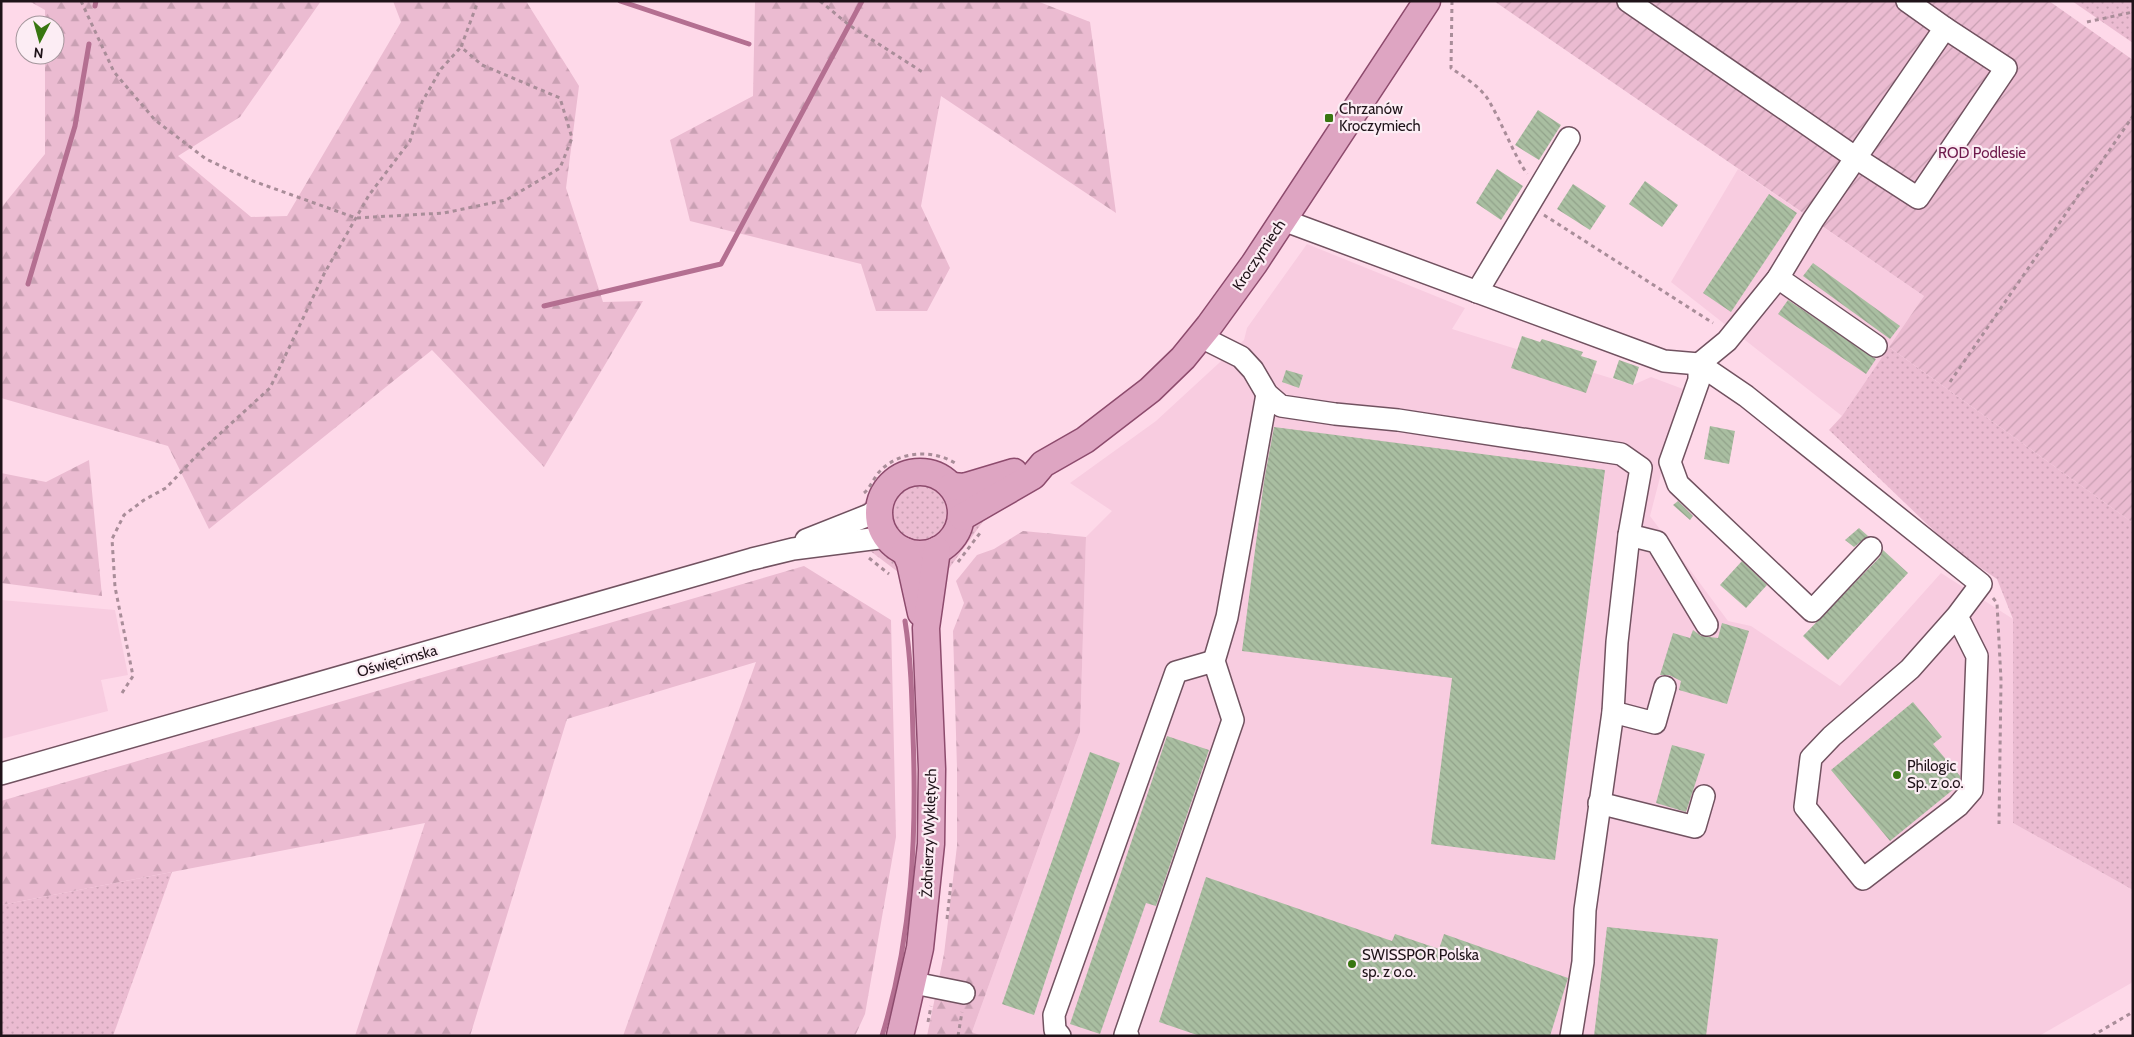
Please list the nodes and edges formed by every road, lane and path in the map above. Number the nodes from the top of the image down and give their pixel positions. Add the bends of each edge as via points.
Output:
1 (81, 1) edge
2 (478, 1) edge
3 (820, 1) edge
4 (1427, 1) edge
5 (1452, 1) edge
6 (1628, 1) edge
7 (1907, 1) edge
8 (2133, 12) edge
9 (2088, 22) dead end
10 (1945, 28) junction
11 (461, 46) junction
12 (924, 73) dead end
13 (2133, 116) edge
14 (1569, 138) dead end
15 (1856, 158) junction
16 (1533, 197) junction
17 (356, 218) junction
18 (1283, 220) junction
19 (1778, 278) junction
20 (1477, 292) junction
21 (1713, 323) dead end
22 (1201, 337) junction
23 (1876, 346) dead end
24 (1699, 364) junction
25 (1950, 382) dead end
26 (1268, 394) junction
27 (1043, 464) junction
28 (955, 476) junction
29 (870, 502) junction
30 (962, 517) junction
31 (1629, 536) junction
32 (896, 544) junction
33 (1871, 548) dead end
34 (793, 549) junction
35 (937, 550) junction
36 (1981, 584) junction
37 (1957, 616) junction
38 (1708, 625) dead end
39 (926, 628) junction
40 (1214, 661) junction
41 (1665, 687) dead end
42 (122, 692) dead end
43 (1613, 712) junction
44 (1, 774) edge
45 (1704, 796) dead end
46 (1599, 803) junction
47 (1999, 824) dead end
48 (914, 983) junction
49 (964, 993) joint
50 (2133, 1012) edge
51 (1126, 1035) edge
52 (900, 1036) edge
53 (958, 1036) edge
54 (1060, 1036) edge
55 (1571, 1036) edge
56 (2092, 1036) edge

1 - 17 path via 114,72 155,120 206,159 253,181
2 - 11 path
3 - 12 path via 849,25
4 - 18 main road, Kroczymiech
5 - 16 path via 1451,68 1479,89 1489,101
6 - 15 street
7 - 10 street
8 - 9 path
10 - 15 street
10 - 15 street via 2006,68 1918,198
11 - 17 path via 422,102 410,141 369,195
11 - 17 path via 482,65 560,98 572,138 560,168 506,200 444,213
13 - 25 path
14 - 16 street
15 - 19 street
16 - 20 street
16 - 21 path
17 - 42 path via 324,274 270,388 166,488 124,516 112,539 115,587 133,676
18 - 20 street
18 - 22 main road, Kroczymiech
19 - 23 street
19 - 24 street via 1727,341
20 - 24 street via 1664,361
22 - 26 street via 1242,357
22 - 27 main road, Kroczymiech via 1150,390 1115,419
24 - 33 street via 1700,380 1670,462 1678,484 1812,611
24 - 36 street via 1746,396
26 - 31 street via 1280,406 1621,454 1641,468
26 - 40 street via 1227,617
27 - 28 main road, Kroczymiech via 964,487
27 - 30 main road, Kroczymiech via 1033,476
28 - 29 main road via 909,473 891,483 883,495
28 - 29 path via 946,459 916,454 903,457 879,472 866,491
28 - 30 main road
29 - 32 main road via 880,523
29 - 34 street, Oświęcimska via 869,515 811,537
30 - 35 main road via 954,537
31 - 38 street via 1657,542
31 - 43 street
32 - 34 street, Oświęcimska
32 - 35 main road via 916,554
32 - 39 main road, Żołnierzy Wyklętych via 914,579 917,602
34 - 44 street, Oświęcimska
35 - 39 main road, Żołnierzy Wyklętych
36 - 37 street
36 - 47 path via 1997,603 2001,680
37 - 37 street via 1910,669 1811,758 1805,807 1863,879 1958,806 1972,790 1977,656
39 - 48 main road, Żołnierzy Wyklętych via 932,769 931,844 927,898
40 - 51 street via 1233,720
40 - 54 street via 1176,672 1054,1015 1055,1030
41 - 43 street via 1655,723
43 - 46 street
45 - 46 street via 1695,827
46 - 55 street via 1584,910 1584,962
48 - 49 street
48 - 52 main road, Żołnierzy Wyklętych
49 - 53 path
50 - 56 path

